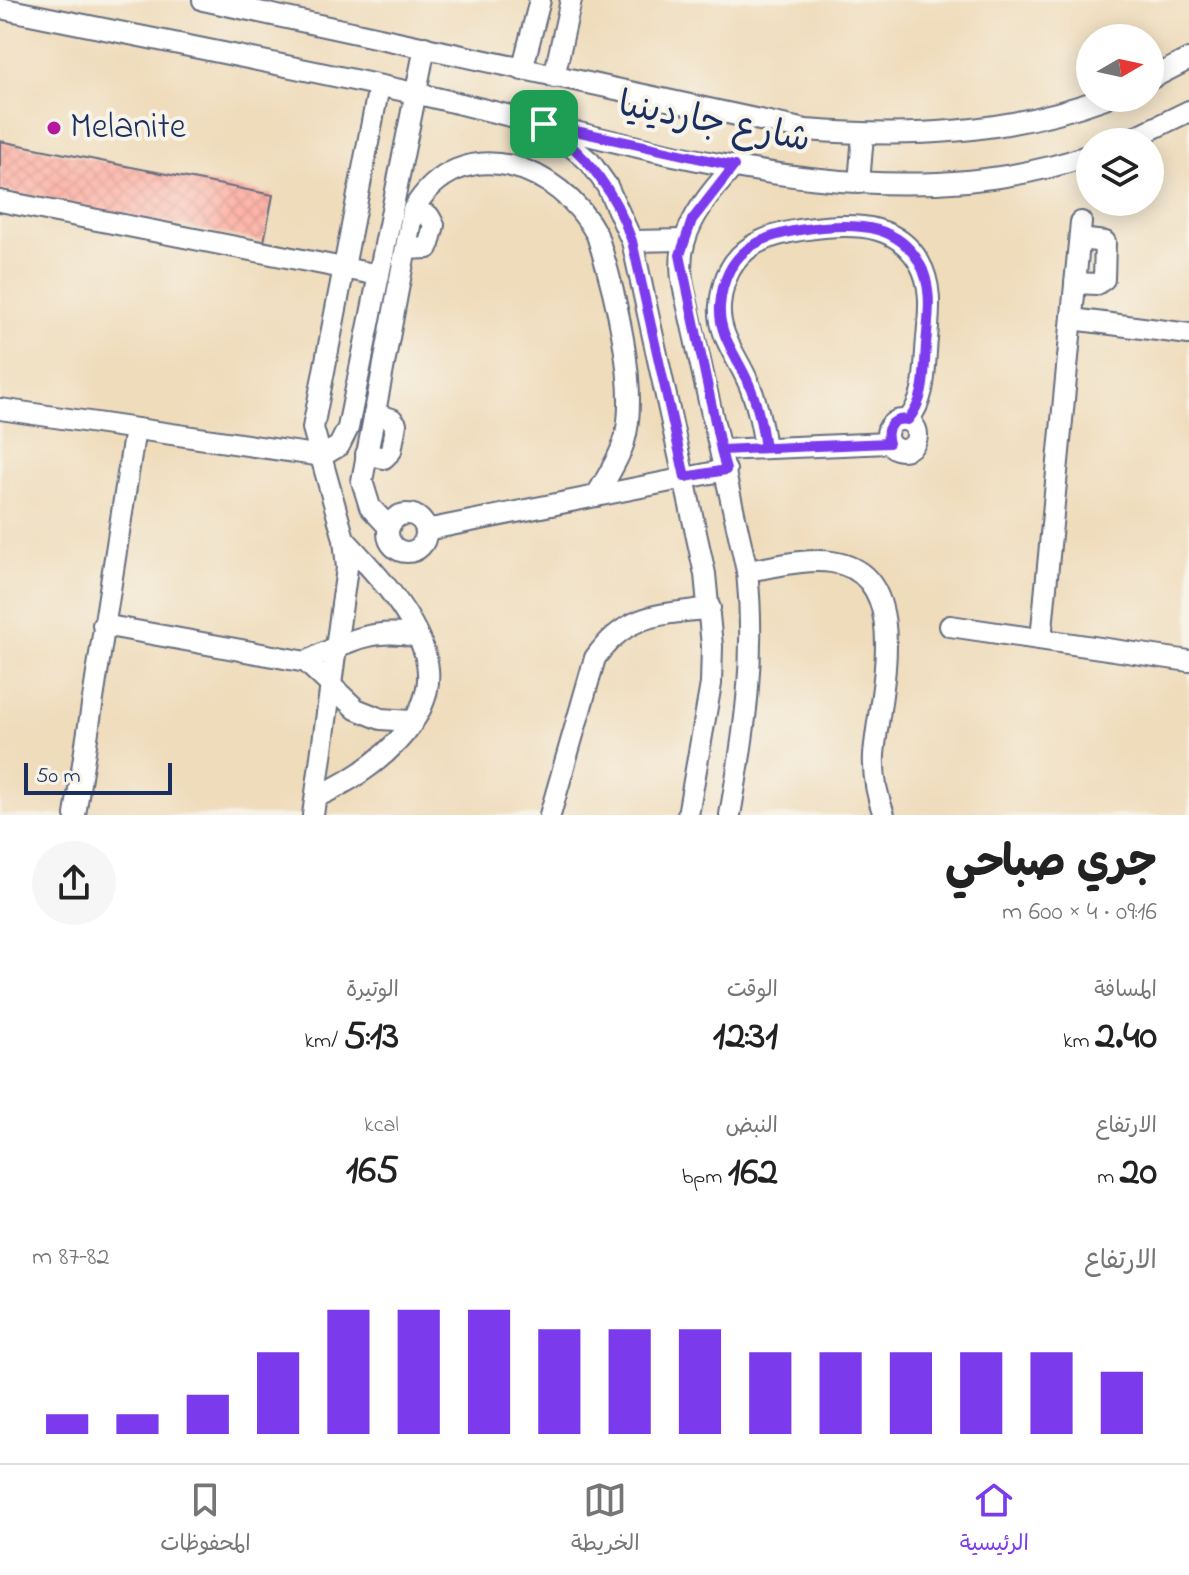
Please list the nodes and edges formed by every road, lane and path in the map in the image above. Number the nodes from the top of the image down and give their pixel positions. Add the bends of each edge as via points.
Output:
1 (203, 0) edge
2 (540, 0) edge
3 (571, 0) edge
4 (0, 8) edge
5 (425, 47) junction
6 (1189, 59) edge
7 (522, 70) junction
8 (1164, 72) edge
9 (554, 77) junction
10 (379, 86) junction
11 (417, 94) junction
12 (1076, 108) edge
13 (1189, 111) edge
14 (544, 124) junction
15 (1154, 128) edge
16 (863, 135) junction
17 (1076, 158) edge
18 (734, 166) junction
19 (859, 183) junction
20 (0, 201) edge
21 (683, 240) junction
22 (632, 241) junction
23 (343, 268) junction
24 (379, 275) junction
25 (1075, 283) junction
26 (1072, 319) junction
27 (1189, 334) edge
28 (0, 409) edge
29 (135, 429) junction
30 (765, 448) junction
31 (322, 456) junction
32 (723, 460) junction
33 (685, 477) junction
34 (596, 496) junction
35 (389, 527) junction
36 (426, 530) junction
37 (344, 539) junction
38 (747, 571) junction
39 (710, 608) junction
40 (103, 625) junction
41 (950, 626) dead end
42 (418, 637) junction
43 (1041, 639) junction
44 (338, 645) junction
45 (1189, 661) edge
46 (306, 662) junction
47 (332, 687) junction
48 (411, 721) junction
49 (315, 806) edge
50 (75, 815) edge
51 (550, 815) edge
52 (688, 815) edge
53 (730, 815) edge
54 (884, 815) edge

1 - 5 street, شارع جاردينيا
2 - 7 street
3 - 9 street
4 - 10 street, شارع جاردينيا
5 - 7 street, شارع جاردينيا
5 - 11 street
6 - 8 street
7 - 9 street, شارع جاردينيا
9 - 16 street, شارع جاردينيا via 778,124
10 - 11 street, شارع جاردينيا
10 - 23 street
11 - 14 street, شارع جاردينيا
11 - 24 street
12 - 16 street, شارع جاردينيا via 999,127
13 - 15 street
14 - 18 street, شارع جاردينيا
14 - 22 street via 599,174
16 - 19 street
17 - 19 street, شارع جاردينيا via 1002,176 931,184
18 - 19 street, شارع جاردينيا
18 - 21 street via 705,201
20 - 23 street
21 - 22 street
21 - 32 street via 680,270
22 - 33 street
23 - 24 street
23 - 31 street via 313,428
24 - 31 street via 348,428 339,446
25 - 25 street via 1080,231 1105,242 1104,279
25 - 26 street
26 - 27 street
26 - 43 street
28 - 29 street
29 - 31 street
29 - 40 street
30 - 30 street via 889,443 901,450 914,445 918,431 908,420 922,394 930,301 920,263 892,235 853,225 783,230 758,241 738,259 722,291 720,310 728,345 757,403
30 - 32 street
31 - 37 street
32 - 33 street
32 - 38 street
33 - 34 street
33 - 39 street
34 - 35 street via 624,443 630,415 630,386 605,259 586,213 550,181 504,165 479,164 449,173 424,192 413,210 362,481 370,507
34 - 36 street
35 - 36 street via 409,514
35 - 36 street via 391,544 405,553 421,547
37 - 42 street
37 - 44 street via 347,583
38 - 53 street via 753,652
38 - 54 street via 815,560 835,562 854,569 881,598 886,638 874,758
39 - 51 street via 644,617 608,640 595,658
39 - 52 street via 711,684
40 - 46 street
40 - 50 street
41 - 43 street
42 - 44 street via 377,633
42 - 48 street via 428,671 421,706
43 - 45 street
44 - 46 street
44 - 47 street
46 - 47 street
47 - 48 street via 367,715
47 - 49 street
48 - 49 street via 370,767

